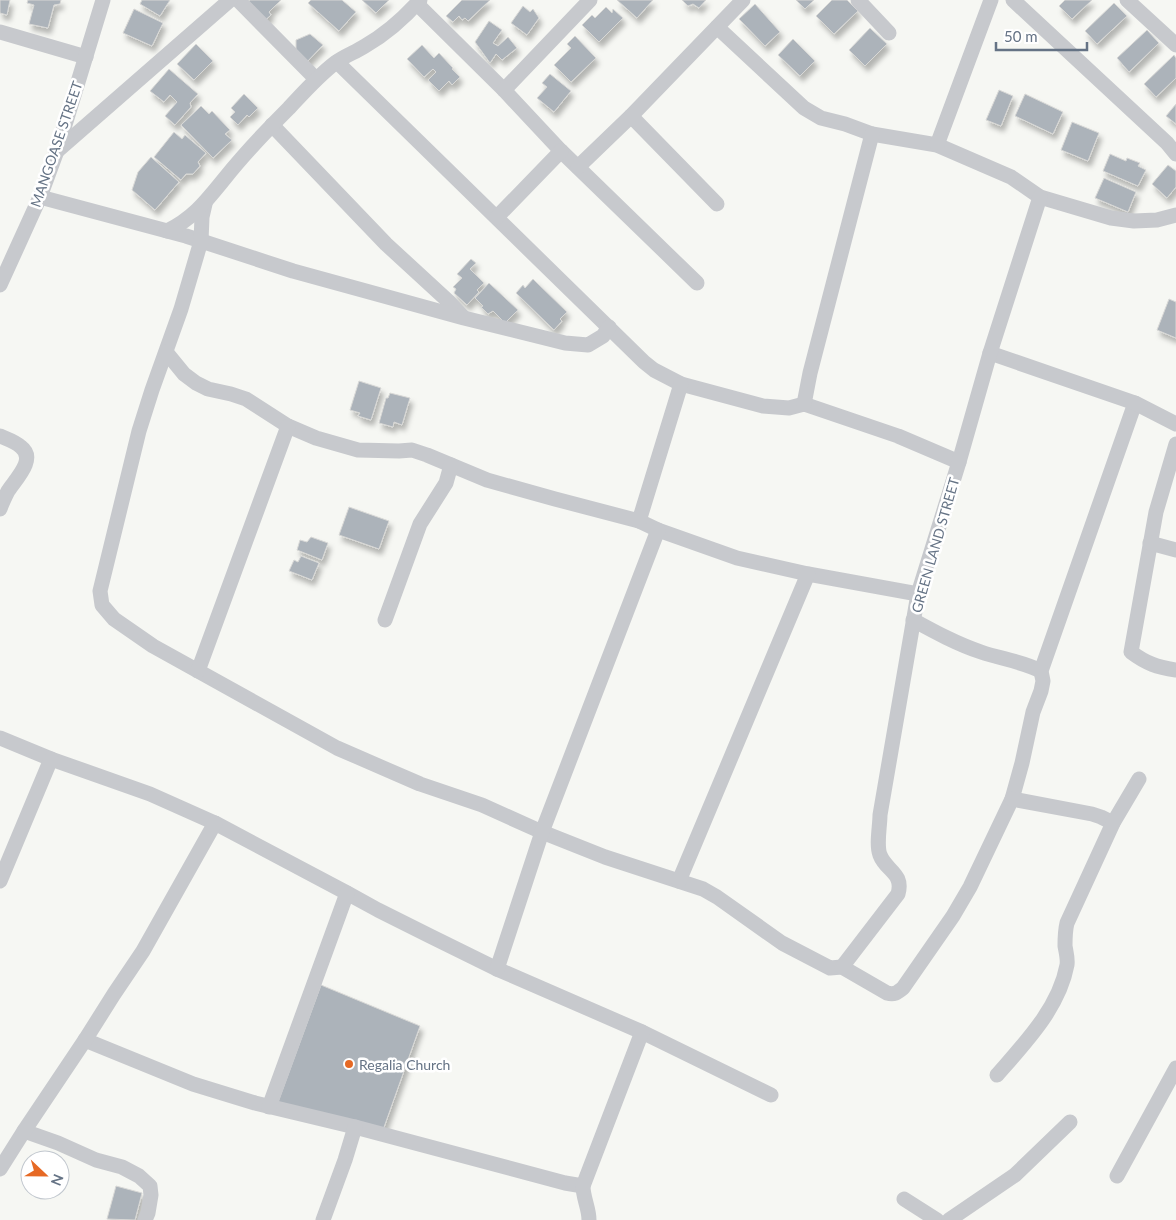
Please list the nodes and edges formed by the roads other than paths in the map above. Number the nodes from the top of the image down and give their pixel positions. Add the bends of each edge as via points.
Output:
1 (103, 0) edge
2 (230, 0) edge
3 (238, 0) edge
4 (590, 0) edge
5 (743, 0) edge
6 (858, 0) edge
7 (992, 0) edge
8 (1013, 0) edge
9 (1127, 0) edge
10 (418, 2) edge
11 (717, 27) junction
12 (0, 32) edge
13 (889, 33) dead end
14 (1176, 45) edge
15 (86, 57) junction
16 (336, 62) junction
17 (316, 80) junction
18 (504, 90) junction
19 (631, 116) junction
20 (272, 125) junction
21 (872, 134) junction
22 (937, 145) junction
23 (57, 151) junction
24 (561, 151) junction
25 (1176, 154) edge
26 (578, 167) junction
27 (1040, 196) junction
28 (40, 197) junction
29 (204, 204) junction
30 (717, 204) dead end
31 (1176, 215) edge
32 (497, 217) junction
33 (167, 231) junction
34 (202, 241) junction
35 (697, 283) dead end
36 (0, 286) edge
37 (464, 318) junction
38 (609, 327) junction
39 (166, 352) junction
40 (990, 352) junction
41 (681, 384) junction
42 (804, 404) junction
43 (1135, 404) junction
44 (1176, 424) edge
45 (288, 426) junction
46 (0, 436) edge
47 (1176, 444) edge
48 (958, 462) junction
49 (451, 466) junction
50 (0, 509) edge
51 (639, 521) junction
52 (658, 530) junction
53 (1150, 543) junction
54 (1176, 550) edge
55 (808, 574) junction
56 (918, 594) junction
57 (385, 620) dead end
58 (913, 620) junction
59 (198, 670) junction
60 (1176, 670) edge
61 (1041, 671) junction
62 (0, 738) edge
63 (51, 759) junction
64 (1139, 779) dead end
65 (1012, 799) junction
66 (215, 823) junction
67 (1113, 823) junction
68 (542, 832) junction
69 (0, 881) edge
70 (679, 881) junction
71 (347, 893) junction
72 (842, 966) junction
73 (497, 968) junction
74 (642, 1032) junction
75 (85, 1040) junction
76 (1176, 1068) edge
77 (997, 1075) dead end
78 (771, 1095) dead end
79 (269, 1107) junction
80 (1070, 1122) dead end
81 (355, 1127) junction
82 (24, 1131) junction
83 (0, 1169) edge
84 (1117, 1176) dead end
85 (583, 1186) junction
86 (904, 1199) dead end
87 (145, 1220) edge
88 (323, 1220) edge
89 (590, 1220) edge
90 (937, 1220) edge
91 (949, 1220) edge

1 - 15 street, MANGOASE STREET
2 - 23 street
3 - 17 street
4 - 18 street
5 - 11 street
6 - 13 street
7 - 22 street
8 - 25 street
9 - 14 street
10 - 16 street via 373,41
10 - 18 street
11 - 19 street
11 - 21 street via 804,108 822,118
12 - 15 street
15 - 23 street, MANGOASE STREET
16 - 17 street
16 - 32 street
17 - 20 street
18 - 24 street
19 - 26 street
19 - 30 street
20 - 29 street
20 - 37 street via 386,244
21 - 22 street
21 - 42 street
22 - 27 street via 1011,177
23 - 28 street, MANGOASE STREET
24 - 26 street
24 - 32 street
26 - 35 street
27 - 31 street via 1111,218 1157,220
27 - 40 street, GREEN LAND STREET
28 - 33 street
28 - 36 street, MANGOASE STREET
29 - 33 street via 186,221
29 - 34 street
32 - 38 street
33 - 34 street
34 - 37 street via 293,271
34 - 39 street
37 - 38 street via 565,343 588,345
38 - 41 street via 654,370
39 - 45 street via 196,383 246,399
39 - 59 street via 139,431 100,591 102,605 114,619
40 - 43 street
40 - 48 street, GREEN LAND STREET
41 - 42 street via 762,406 789,408
41 - 51 street
42 - 48 street via 898,436
43 - 44 street
43 - 61 street
45 - 49 street via 358,450 412,450
45 - 59 street
46 - 50 street via 21,447 27,460
47 - 53 street
48 - 56 street, GREEN LAND STREET
49 - 51 street via 487,480
49 - 57 street via 446,483 420,524
51 - 52 street
52 - 55 street via 737,558
52 - 68 street
53 - 54 street
53 - 60 street via 1131,652 1143,661
55 - 56 street
55 - 70 street
56 - 58 street, GREEN LAND STREET
58 - 61 street via 980,652 1028,664
58 - 72 street, GREEN LAND STREET via 880,815 878,848 900,886 898,894
59 - 68 street via 336,748
61 - 65 street via 1041,692 1032,712
62 - 63 street
63 - 66 street via 150,794
63 - 69 street
64 - 67 street
65 - 67 street via 1092,814
65 - 72 street via 953,916 897,994 886,993
66 - 71 street
66 - 75 street via 143,951
67 - 77 street via 1067,923 1067,963 1056,997 1028,1040
68 - 70 street
68 - 73 street
70 - 72 street via 717,897 782,943 820,963 830,968
71 - 73 street
71 - 79 street
73 - 74 street
74 - 78 street
74 - 85 street
75 - 79 street via 193,1084
75 - 82 street
76 - 84 street
79 - 81 street
80 - 91 street via 1015,1175
81 - 85 street
81 - 88 street
82 - 83 street
82 - 87 street via 140,1176 150,1186
85 - 89 street
86 - 90 street

